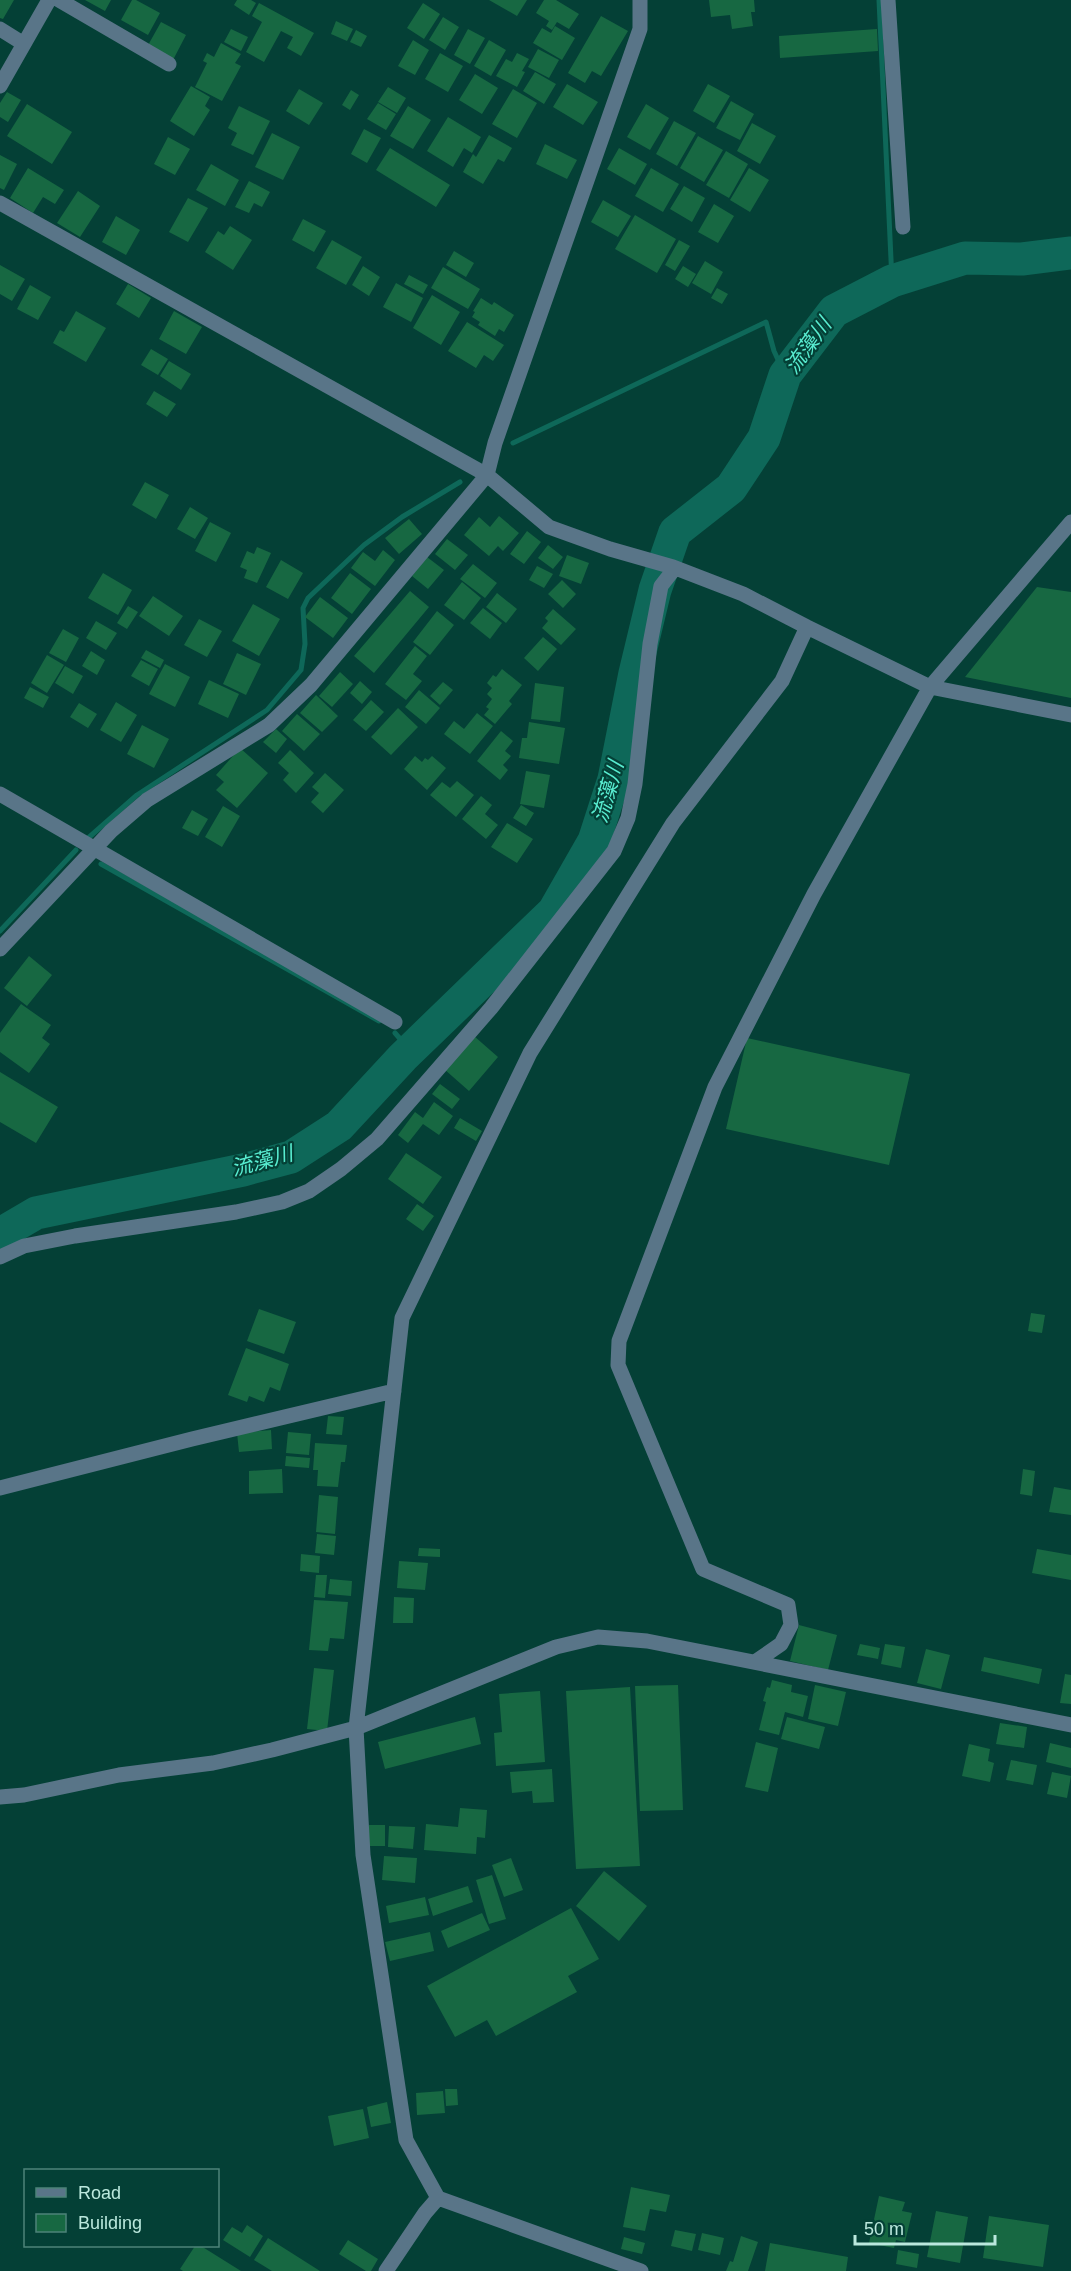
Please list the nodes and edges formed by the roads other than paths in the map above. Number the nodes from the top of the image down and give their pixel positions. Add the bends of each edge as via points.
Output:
1 (49, 0) edge
2 (58, 0) edge
3 (640, 0) edge
4 (888, 0) edge
5 (0, 29) edge
6 (24, 44) junction
7 (169, 64) dead end
8 (0, 86) edge
9 (0, 203) edge
10 (903, 227) dead end
11 (486, 475) junction
12 (1071, 522) edge
13 (674, 567) junction
14 (807, 627) junction
15 (930, 687) junction
16 (1071, 715) edge
17 (0, 794) edge
18 (85, 843) junction
19 (0, 949) edge
20 (395, 1022) dead end
21 (0, 1257) edge
22 (394, 1391) junction
23 (0, 1488) edge
24 (755, 1662) junction
25 (1071, 1725) edge
26 (356, 1728) junction
27 (0, 1797) edge
28 (438, 2198) junction
29 (386, 2271) edge
30 (641, 2271) edge

1 - 6 street
2 - 7 street
3 - 11 street via 640,29
4 - 10 street
5 - 6 street
6 - 8 street
9 - 11 street
11 - 13 street via 549,527
11 - 18 street via 311,685 286,709 268,725 147,800 111,831
12 - 15 street
13 - 14 street via 743,594
13 - 21 street via 661,586 650,644 635,784 628,818 614,851 492,1008 377,1139 309,1191 282,1202 75,1236 24,1246
14 - 15 street
14 - 22 street via 782,681 673,823 530,1053 402,1318
15 - 16 street
15 - 24 street via 814,894 715,1087 619,1341 618,1365 703,1569 788,1605 791,1624 781,1644
17 - 18 street
18 - 19 street
18 - 20 street
22 - 23 street
22 - 26 street
24 - 25 street
24 - 26 street via 647,1641 598,1637 556,1647
26 - 27 street via 213,1763
26 - 28 street via 363,1855 406,2140
28 - 29 street
28 - 30 street

